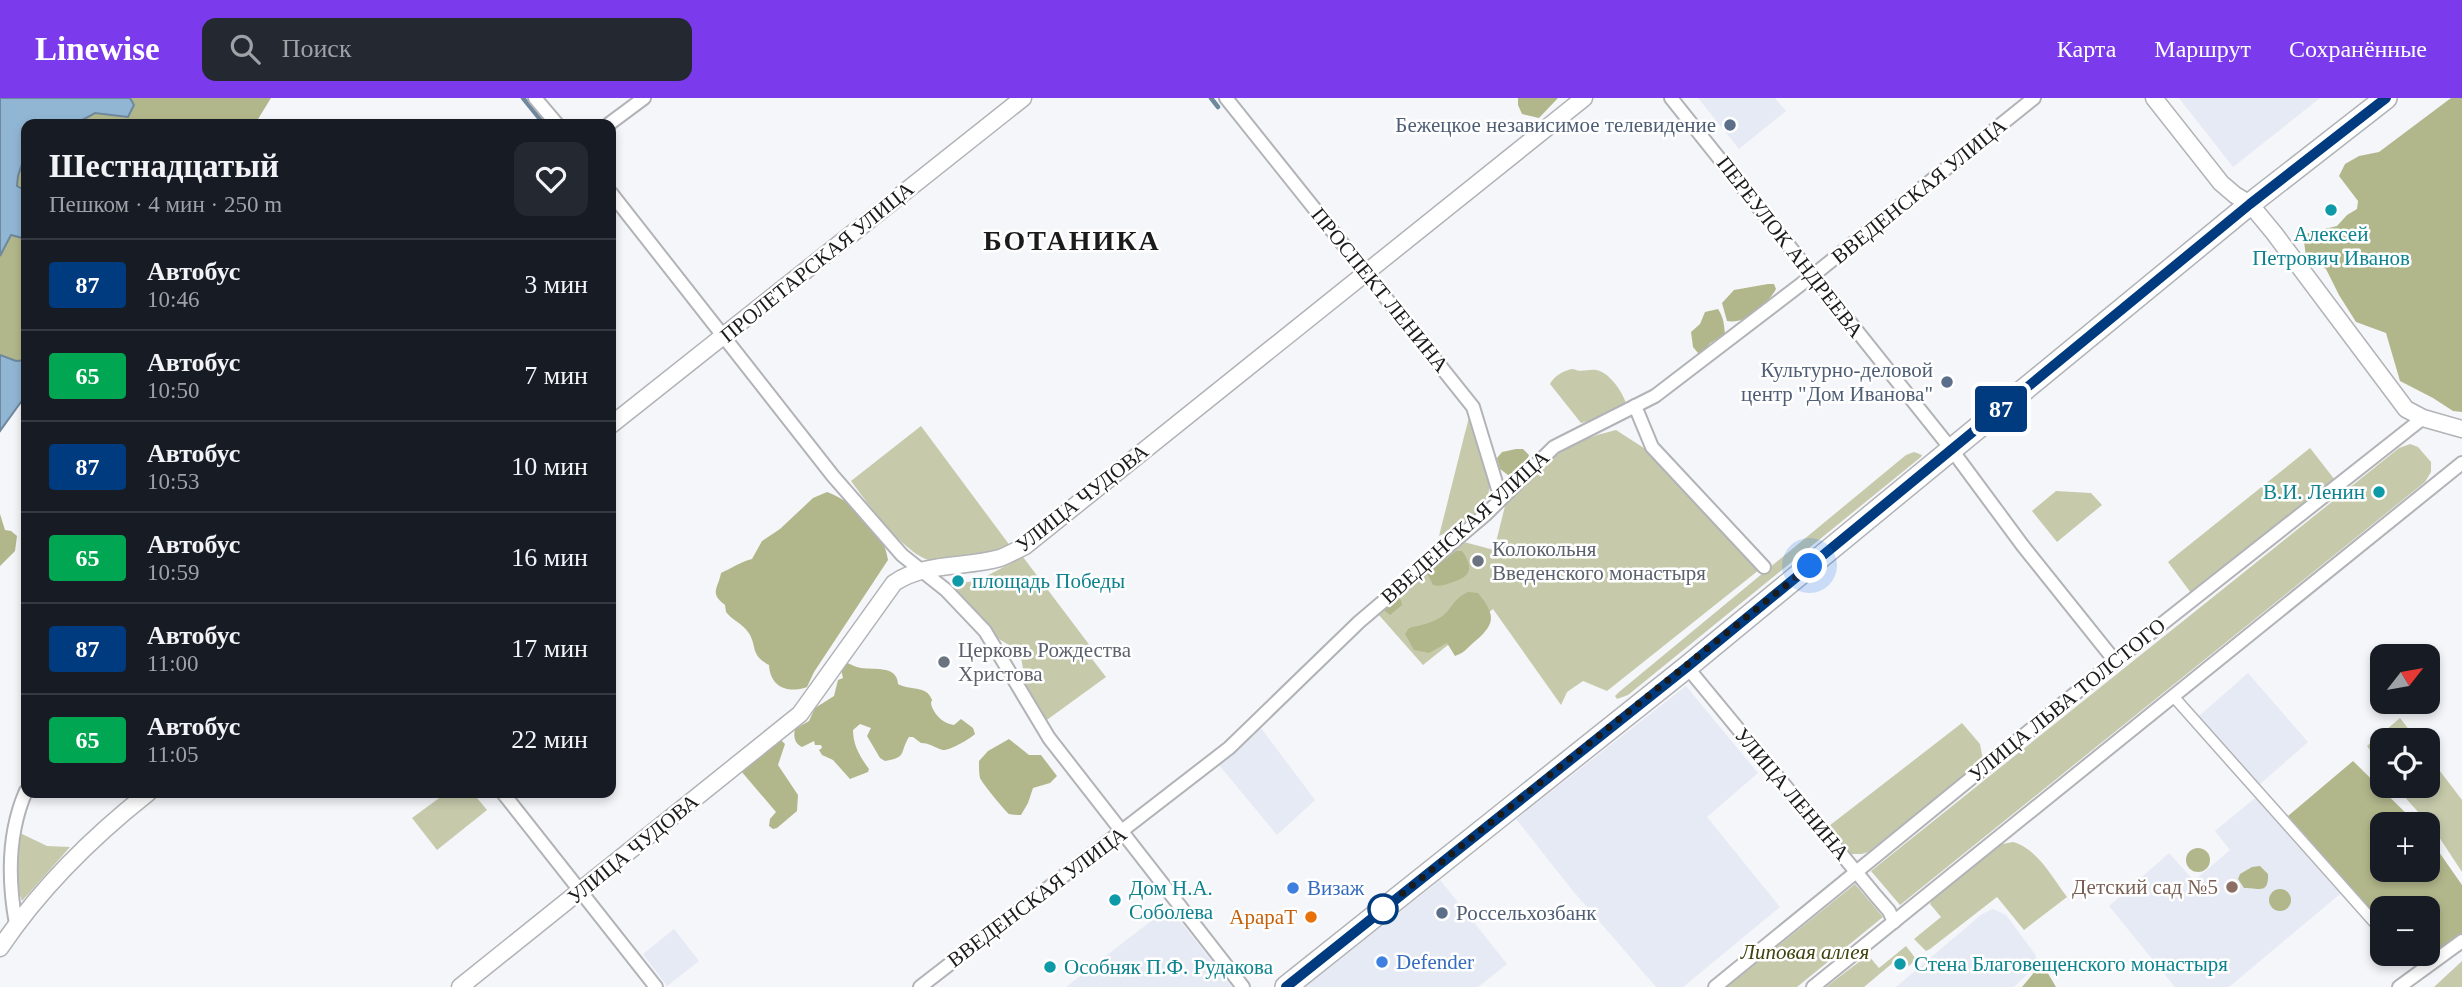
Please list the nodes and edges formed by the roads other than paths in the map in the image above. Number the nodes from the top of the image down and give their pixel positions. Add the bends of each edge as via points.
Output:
1 (536, 98) edge
2 (644, 98) edge
3 (1024, 98) edge
4 (1226, 98) edge
5 (1584, 98) edge
6 (1671, 98) edge
7 (2034, 98) edge
8 (2154, 98) edge
9 (2386, 98) edge
10 (552, 119) edge
11 (616, 119) edge
12 (616, 199) edge
13 (2250, 204) junction
14 (1366, 272) junction
15 (1812, 276) junction
16 (724, 337) junction
17 (1635, 406) junction
18 (2423, 418) junction
19 (616, 421) edge
20 (2462, 429) edge
21 (1951, 450) junction
22 (2462, 463) edge
23 (1501, 499) junction
24 (1764, 566) dead end
25 (921, 570) junction
26 (2115, 661) junction
27 (1687, 667) junction
28 (2173, 696) junction
29 (23, 798) edge
30 (142, 798) edge
31 (507, 798) edge
32 (1122, 832) junction
33 (1856, 872) junction
34 (580, 892) junction
35 (2370, 918) edge
36 (1894, 922) junction
37 (16, 924) junction
38 (2462, 941) edge
39 (0, 947) edge
40 (460, 987) edge
41 (656, 987) edge
42 (920, 987) edge
43 (1243, 987) edge
44 (1286, 987) edge
45 (1715, 987) edge
46 (1812, 987) edge
47 (2399, 987) edge

1 - 10 street
2 - 11 street
3 - 16 street, ПРОЛЕТАРСКАЯ УЛИЦА
4 - 14 street, ПРОСПЕКТ ЛЕНИНА
5 - 14 street, УЛИЦА ЧУДОВА
6 - 15 street, ПЕРЕУЛОК АНДРЕЕВА
7 - 15 street, ВВЕДЕНСКАЯ УЛИЦА
8 - 13 street via 2221,183
9 - 13 main road
12 - 16 street
13 - 18 street via 2406,409
13 - 21 main road
14 - 23 street, ПРОСПЕКТ ЛЕНИНА via 1474,407
14 - 25 street, УЛИЦА ЧУДОВА via 1025,547 1001,558
15 - 17 street, ВВЕДЕНСКАЯ УЛИЦА via 1655,396
15 - 21 street, ПЕРЕУЛОК АНДРЕЕВА
16 - 19 street, ПРОЛЕТАРСКАЯ УЛИЦА
16 - 25 street via 833,476 902,555
17 - 23 street, ВВЕДЕНСКАЯ УЛИЦА via 1554,447
17 - 24 street via 1652,447
18 - 20 street
18 - 26 street, УЛИЦА ЛЬВА ТОЛСТОГО
21 - 26 street, ПЕРЕУЛОК АНДРЕЕВА
21 - 27 main road
22 - 28 street
23 - 32 street, ВВЕДЕНСКАЯ УЛИЦА via 1359,622 1229,748
25 - 32 street via 985,631 1049,738
25 - 34 street, УЛИЦА ЧУДОВА via 894,583 800,714
26 - 33 street, УЛИЦА ЛЬВА ТОЛСТОГО
27 - 33 street, УЛИЦА ЛЕНИНА
27 - 44 main road
28 - 35 street
28 - 36 street
29 - 37 street via 12,847 10,894
30 - 37 street via 80,850
31 - 34 street
32 - 42 street, ВВЕДЕНСКАЯ УЛИЦА
32 - 43 street
33 - 36 street, УЛИЦА ЛЕНИНА
33 - 45 street, УЛИЦА ЛЬВА ТОЛСТОГО
34 - 40 street, УЛИЦА ЧУДОВА
34 - 41 street
36 - 46 street
37 - 39 street
38 - 47 street

